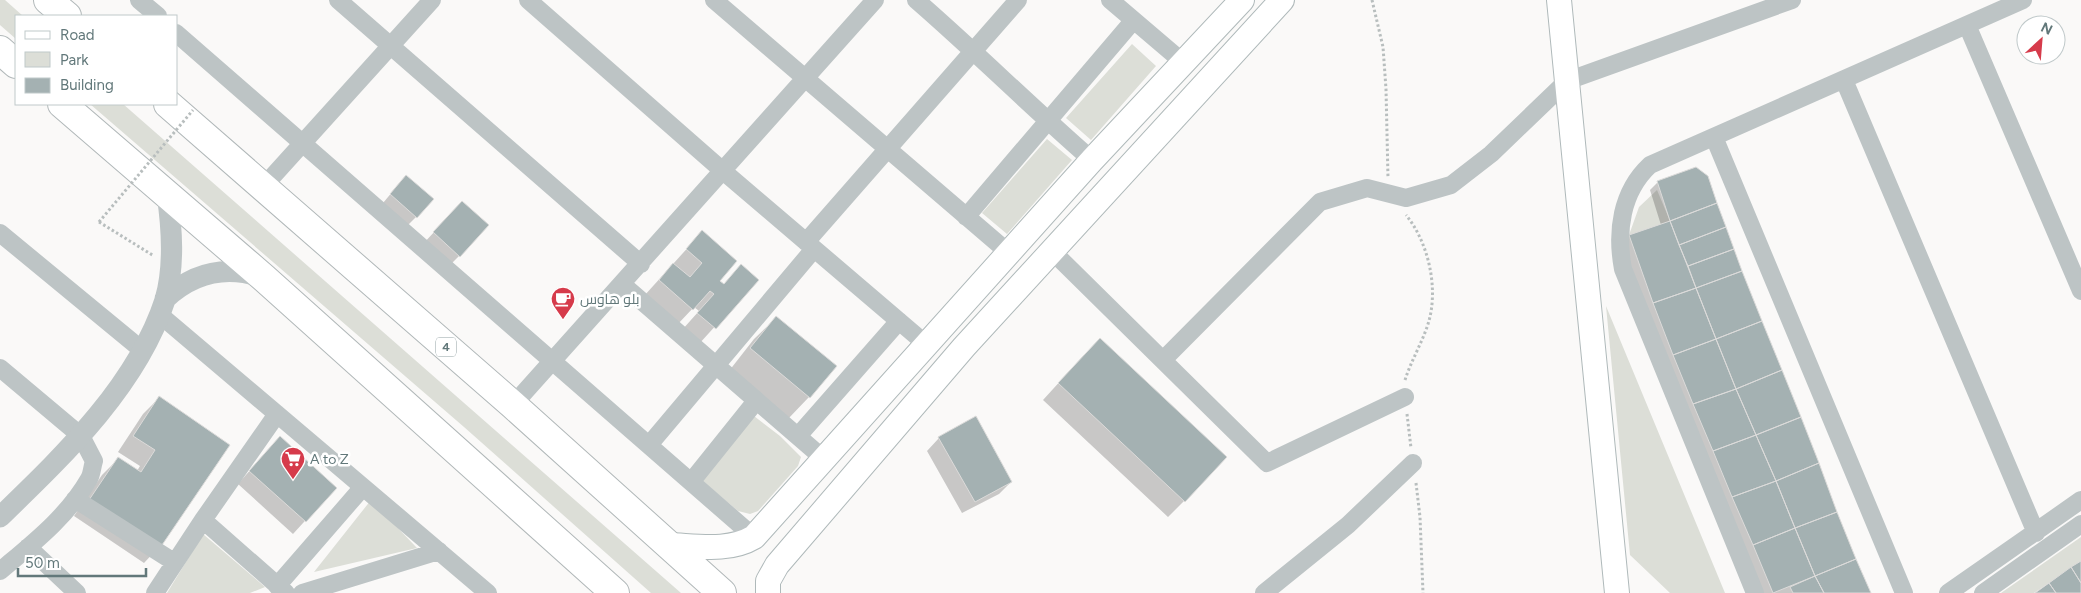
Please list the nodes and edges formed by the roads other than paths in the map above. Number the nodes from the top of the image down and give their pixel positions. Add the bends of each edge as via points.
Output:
1 (48, 0) edge
2 (139, 0) edge
3 (338, 0) edge
4 (432, 0) edge
5 (528, 0) edge
6 (714, 0) edge
7 (875, 0) edge
8 (916, 0) edge
9 (1018, 0) edge
10 (1110, 0) edge
11 (1242, 0) edge
12 (1282, 0) edge
13 (1559, 0) edge
14 (1792, 0) edge
15 (2023, 0) edge
16 (66, 15) edge
17 (157, 15) edge
18 (1133, 21) junction
19 (1967, 25) junction
20 (178, 35) edge
21 (391, 46) junction
22 (0, 50) edge
23 (974, 51) junction
24 (15, 63) edge
25 (1184, 63) junction
26 (804, 80) junction
27 (1844, 80) junction
28 (1567, 81) junction
29 (63, 105) edge
30 (180, 107) edge
31 (1047, 122) junction
32 (1714, 137) junction
33 (303, 144) junction
34 (887, 149) junction
35 (1092, 160) junction
36 (723, 171) junction
37 (263, 187) junction
38 (167, 194) junction
39 (966, 216) junction
40 (0, 232) edge
41 (810, 245) junction
42 (1052, 251) junction
43 (1009, 253) junction
44 (640, 264) junction
45 (264, 278) junction
46 (622, 284) junction
47 (2081, 291) edge
48 (162, 306) junction
49 (899, 322) junction
50 (927, 345) junction
51 (142, 350) junction
52 (552, 360) junction
53 (1163, 360) junction
54 (716, 366) junction
55 (0, 368) edge
56 (1405, 397) road end
57 (756, 400) junction
58 (513, 406) junction
59 (277, 414) junction
60 (80, 436) junction
61 (798, 436) junction
62 (649, 445) junction
63 (824, 459) junction
64 (1413, 463) road end
65 (691, 482) junction
66 (363, 486) junction
67 (75, 499) junction
68 (2081, 500) edge
69 (0, 517) edge
70 (202, 520) junction
71 (2081, 524) edge
72 (2036, 533) junction
73 (754, 537) junction
74 (669, 545) junction
75 (28, 547) junction
76 (439, 552) junction
77 (174, 562) junction
78 (0, 571) edge
79 (282, 589) edge
80 (773, 589) edge
81 (1620, 590) edge
82 (78, 593) edge
83 (155, 593) edge
84 (302, 593) edge
85 (488, 593) edge
86 (615, 593) edge
87 (722, 593) edge
88 (1264, 593) edge
89 (1755, 593) edge
90 (1904, 593) edge
91 (1948, 593) edge
92 (1983, 593) edge

1 - 16 highway
2 - 17 street
3 - 21 street
4 - 21 street
5 - 36 street
6 - 26 street
7 - 26 street
8 - 23 street
9 - 23 street
10 - 18 street
11 - 25 main road
12 - 42 main road
13 - 28 main road
14 - 28 street
15 - 19 street
18 - 25 street
18 - 31 street
19 - 27 street
19 - 47 street
20 - 33 street
21 - 33 street
21 - 44 street
22 - 24 highway
23 - 31 street
23 - 34 street
25 - 35 main road
26 - 34 street
26 - 36 street
27 - 32 street
27 - 72 street
28 - 53 street via 1491,154 1451,185 1406,198 1367,188 1320,202
28 - 81 main road
29 - 38 highway
30 - 37 highway, 4
31 - 35 street
31 - 39 street
32 - 89 street via 1650,165 1635,181 1624,207 1620,254 1623,269
32 - 90 street
33 - 37 street
33 - 52 street
34 - 39 street
34 - 41 street
35 - 43 main road
36 - 41 street
36 - 44 street
37 - 58 highway, 4
38 - 45 highway
38 - 48 street via 172,249
39 - 43 street
40 - 51 street
41 - 49 street
41 - 54 street
42 - 53 street
42 - 80 main road via 958,354 777,566
43 - 50 main road
44 - 46 street
45 - 48 street via 238,271 210,273 186,282
45 - 86 highway
46 - 52 street
46 - 54 street
48 - 51 street
48 - 59 street
49 - 50 street
49 - 61 street
50 - 63 main road
51 - 60 street
52 - 58 street
52 - 62 street
53 - 56 street via 1267,463
54 - 57 street
54 - 62 street
55 - 60 street
57 - 61 street
57 - 65 street
58 - 74 highway, 4
59 - 66 street
59 - 70 street
60 - 67 street via 94,461 90,478
60 - 69 street
61 - 63 street
62 - 65 street
63 - 73 main road
64 - 88 street via 1348,525
65 - 73 street
66 - 76 street
66 - 79 street
67 - 75 street
67 - 77 street
68 - 72 street
70 - 77 street
70 - 79 street
71 - 92 street
72 - 91 street
73 - 74 main road via 724,547
74 - 87 highway, 4
75 - 78 street
75 - 82 street
76 - 84 street
76 - 85 street
77 - 83 street

